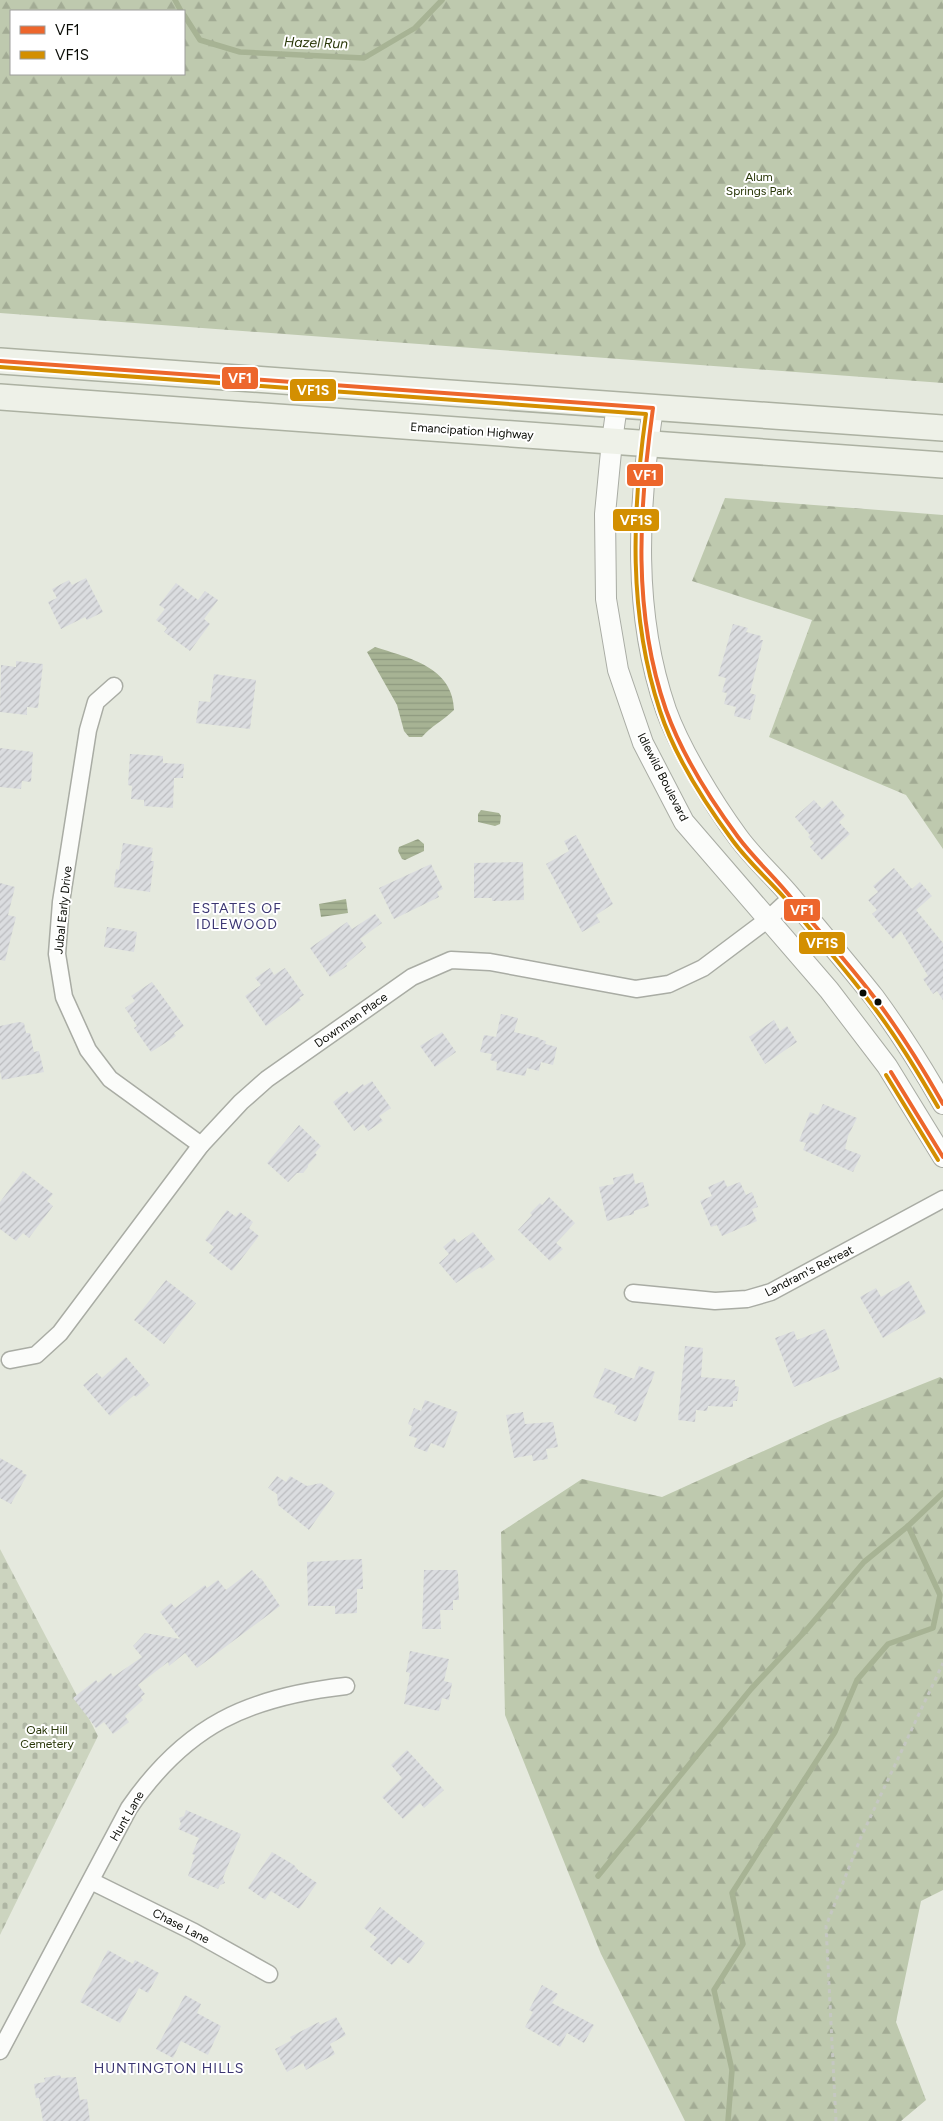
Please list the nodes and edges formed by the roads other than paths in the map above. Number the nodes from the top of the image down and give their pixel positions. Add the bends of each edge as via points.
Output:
1 (0, 361) edge
2 (0, 397) edge
3 (618, 405) junction
4 (653, 408) junction
5 (943, 428) edge
6 (612, 441) junction
7 (648, 443) junction
8 (943, 465) edge
9 (114, 686) dead end
10 (792, 898) junction
11 (767, 920) junction
12 (943, 1104) edge
13 (202, 1145) junction
14 (943, 1156) edge
15 (943, 1199) edge
16 (633, 1294) dead end
17 (10, 1360) dead end
18 (346, 1686) dead end
19 (92, 1881) junction
20 (269, 1974) dead end
21 (0, 2051) edge

1 - 3 main road
2 - 6 main road, Emancipation Highway
3 - 4 main road
3 - 6 street, Idlewild Boulevard
4 - 5 main road
4 - 7 street
6 - 7 main road, Emancipation Highway
6 - 11 street, Idlewild Boulevard via 605,514 606,599 618,670 643,743 684,822
7 - 8 main road, Emancipation Highway
7 - 10 street via 641,519 641,594 666,710 692,765 738,838
9 - 13 street, Jubal Early Drive via 96,702 86,740 61,902 57,954 64,997 88,1050 110,1079
10 - 11 street, Downman Place
10 - 12 street via 874,997
11 - 13 street, Downman Place via 704,968 669,984 636,989 490,962 451,960 412,977 267,1079
11 - 14 street, Idlewild Boulevard via 830,990 881,1059
13 - 17 street, Downman Place via 60,1333 36,1355
15 - 16 street, Landram's Retreat via 772,1292 747,1299 716,1301
18 - 19 street, Hunt Lane via 310,1690 254,1705 220,1720 192,1738 166,1760 144,1786 129,1808
19 - 20 street, Chase Lane
19 - 21 street, Hunt Lane

